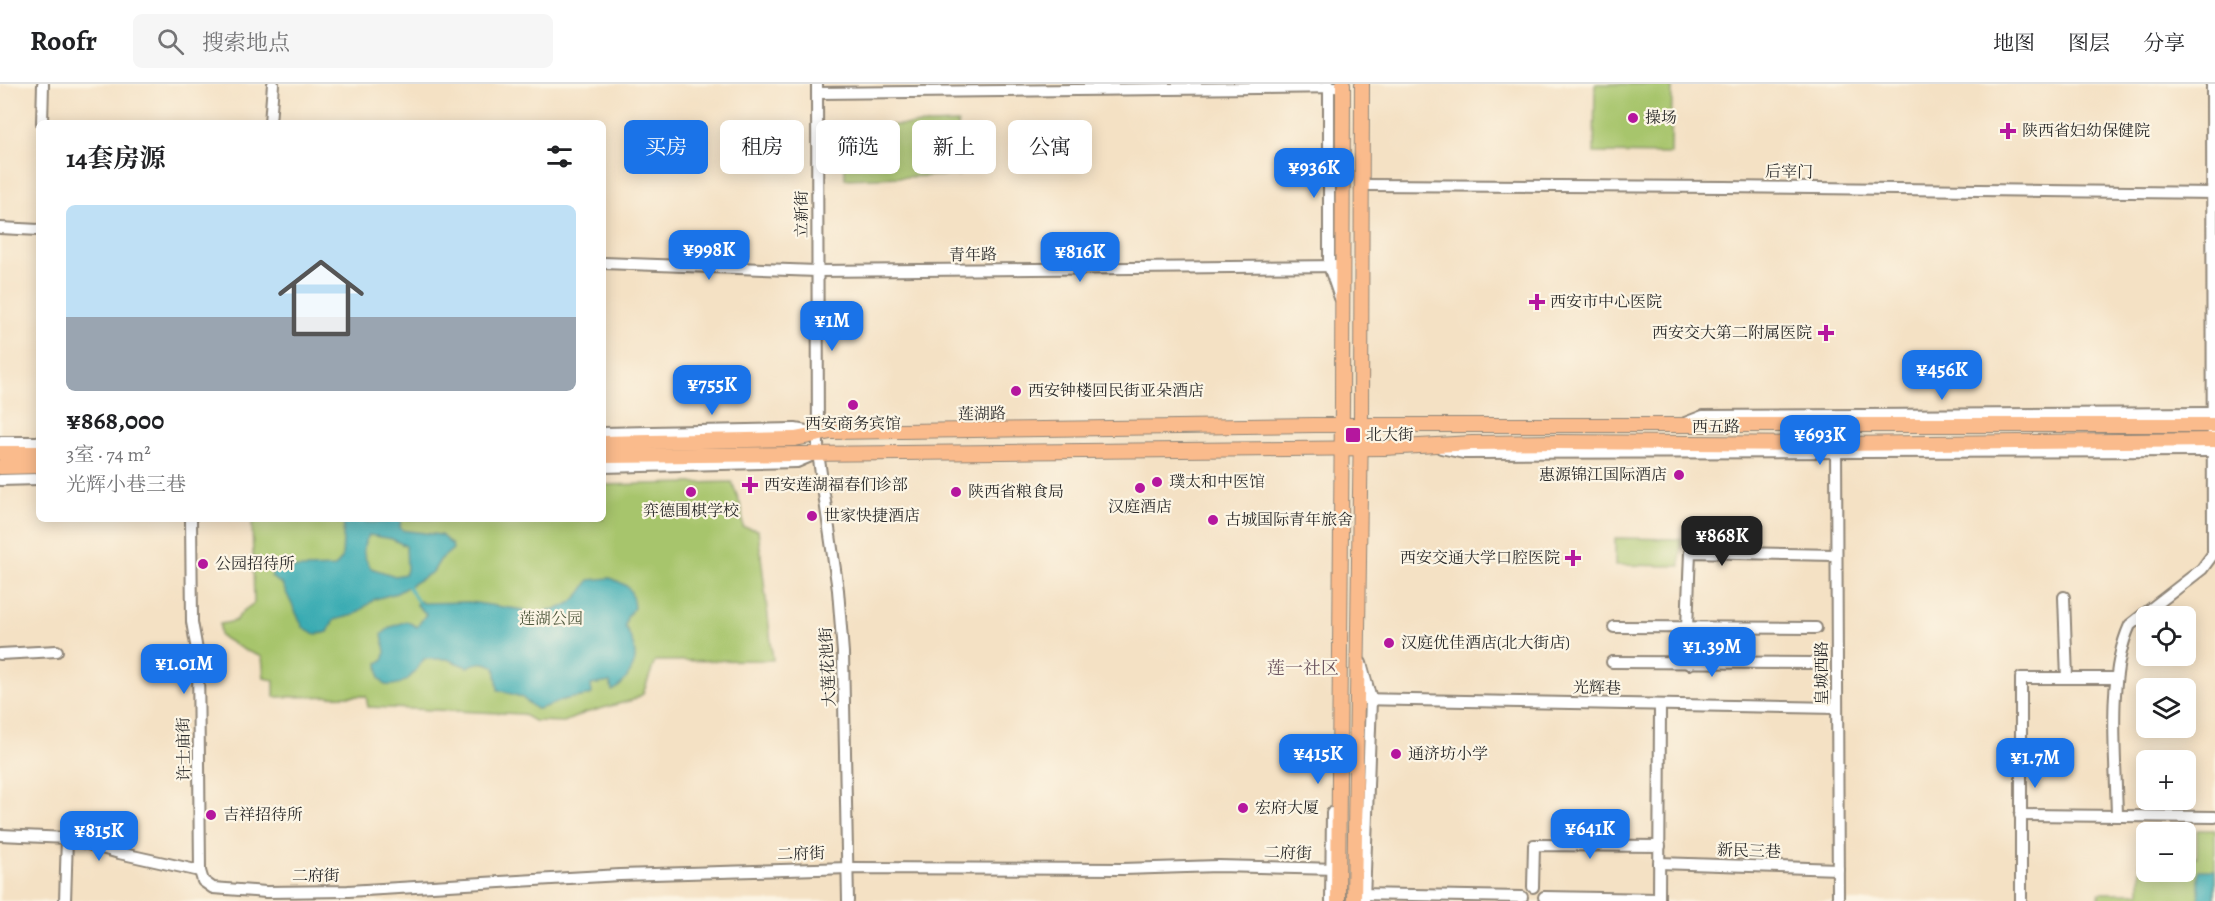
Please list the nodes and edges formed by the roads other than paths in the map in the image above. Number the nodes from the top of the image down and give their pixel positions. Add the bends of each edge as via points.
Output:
1 (43, 84) edge
2 (273, 84) edge
3 (1362, 84) edge
4 (2212, 84) edge
5 (1336, 86) edge
6 (817, 88) edge
7 (42, 120) edge
8 (270, 120) edge
9 (1363, 185) junction
10 (2214, 193) edge
11 (0, 228) edge
12 (36, 230) edge
13 (606, 263) edge
14 (1336, 266) junction
15 (817, 272) junction
16 (2214, 419) edge
17 (1341, 425) junction
18 (1361, 425) junction
19 (606, 433) edge
20 (818, 433) junction
21 (0, 442) edge
22 (36, 442) edge
23 (606, 443) edge
24 (2214, 445) edge
25 (1341, 448) junction
26 (1361, 448) junction
27 (1836, 448) junction
28 (0, 453) edge
29 (36, 453) edge
30 (818, 453) junction
31 (606, 456) edge
32 (36, 466) edge
33 (0, 467) edge
34 (606, 467) edge
35 (36, 479) edge
36 (0, 480) edge
37 (191, 522) edge
38 (2214, 542) edge
39 (1836, 555) junction
40 (2215, 566) edge
41 (2202, 569) junction
42 (2064, 597) dead end
43 (1614, 627) dead end
44 (1687, 628) junction
45 (1816, 628) dead end
46 (57, 651) dead end
47 (0, 654) edge
48 (1612, 662) dead end
49 (1812, 663) dead end
50 (1689, 664) junction
51 (2067, 678) junction
52 (2115, 678) junction
53 (1364, 699) junction
54 (1660, 706) junction
55 (1837, 708) junction
56 (2020, 814) junction
57 (2117, 816) junction
58 (2215, 817) edge
59 (0, 835) edge
60 (67, 838) junction
61 (1660, 846) junction
62 (1659, 863) junction
63 (849, 868) junction
64 (1335, 869) junction
65 (1839, 869) junction
66 (200, 871) junction
67 (1533, 887) junction
68 (266, 896) edge
69 (348, 896) edge
70 (1359, 897) edge
71 (1523, 899) edge
72 (1544, 899) edge
73 (1659, 900) edge
74 (64, 901) edge
75 (848, 901) edge
76 (1331, 901) edge
77 (1338, 901) edge
78 (1838, 901) edge
79 (2021, 901) edge

1 - 7 street
2 - 8 street
3 - 9 main road
4 - 10 street
5 - 6 street
5 - 14 main road
6 - 15 street, 立新街
9 - 10 street, 后宰门
9 - 18 main road
10 - 16 street
11 - 12 street
13 - 15 street, 青年路
14 - 15 street, 青年路
14 - 17 main road via 1343,307
15 - 20 street, 立新街
16 - 18 main road, 西五路 via 1676,426
16 - 24 street
17 - 18 main road, 莲湖路
17 - 20 main road, 莲湖路
17 - 25 main road
18 - 26 main road
19 - 20 street via 795,429
20 - 23 main road, 莲湖路 via 795,439
20 - 30 street, 大莲花池街
21 - 22 street
24 - 27 main road, 西五路
24 - 38 street
25 - 26 main road
25 - 30 main road
25 - 64 main road
26 - 27 main road, 西五路 via 1557,442
26 - 53 main road via 1357,650
27 - 39 street, 皇城西路
28 - 29 main road
30 - 31 main road
30 - 34 street via 797,462
30 - 63 street, 大莲花池街 via 843,653
32 - 33 main road
35 - 36 street
37 - 66 street, 许士庙街 via 192,622 198,656
38 - 41 street via 2213,554
39 - 44 street via 1690,552
39 - 55 street, 皇城西路
40 - 41 street
41 - 52 street via 2130,625
42 - 51 street
43 - 44 street
44 - 45 street
44 - 50 street
46 - 47 street
48 - 50 street
49 - 50 street
51 - 52 street
51 - 56 street via 2021,678
52 - 57 street
53 - 54 street, 光辉巷
53 - 70 main road
54 - 55 street, 光辉巷
54 - 61 street
55 - 65 street, 皇城西路
56 - 57 street
56 - 79 street
57 - 58 street
59 - 60 street
60 - 66 street
60 - 74 street
61 - 62 street
61 - 67 street via 1534,845
62 - 65 street, 新民三巷
62 - 73 street
63 - 64 street, 二府街
63 - 69 street, 二府街 via 620,875
63 - 75 street, 大莲花池街
64 - 76 street
64 - 77 main road
65 - 78 street, 皇城西路
66 - 68 street, 二府街 via 203,881 213,888
67 - 71 street via 1526,889
67 - 72 street via 1541,890
68 - 69 street, 二府街
70 - 71 street
72 - 73 street

